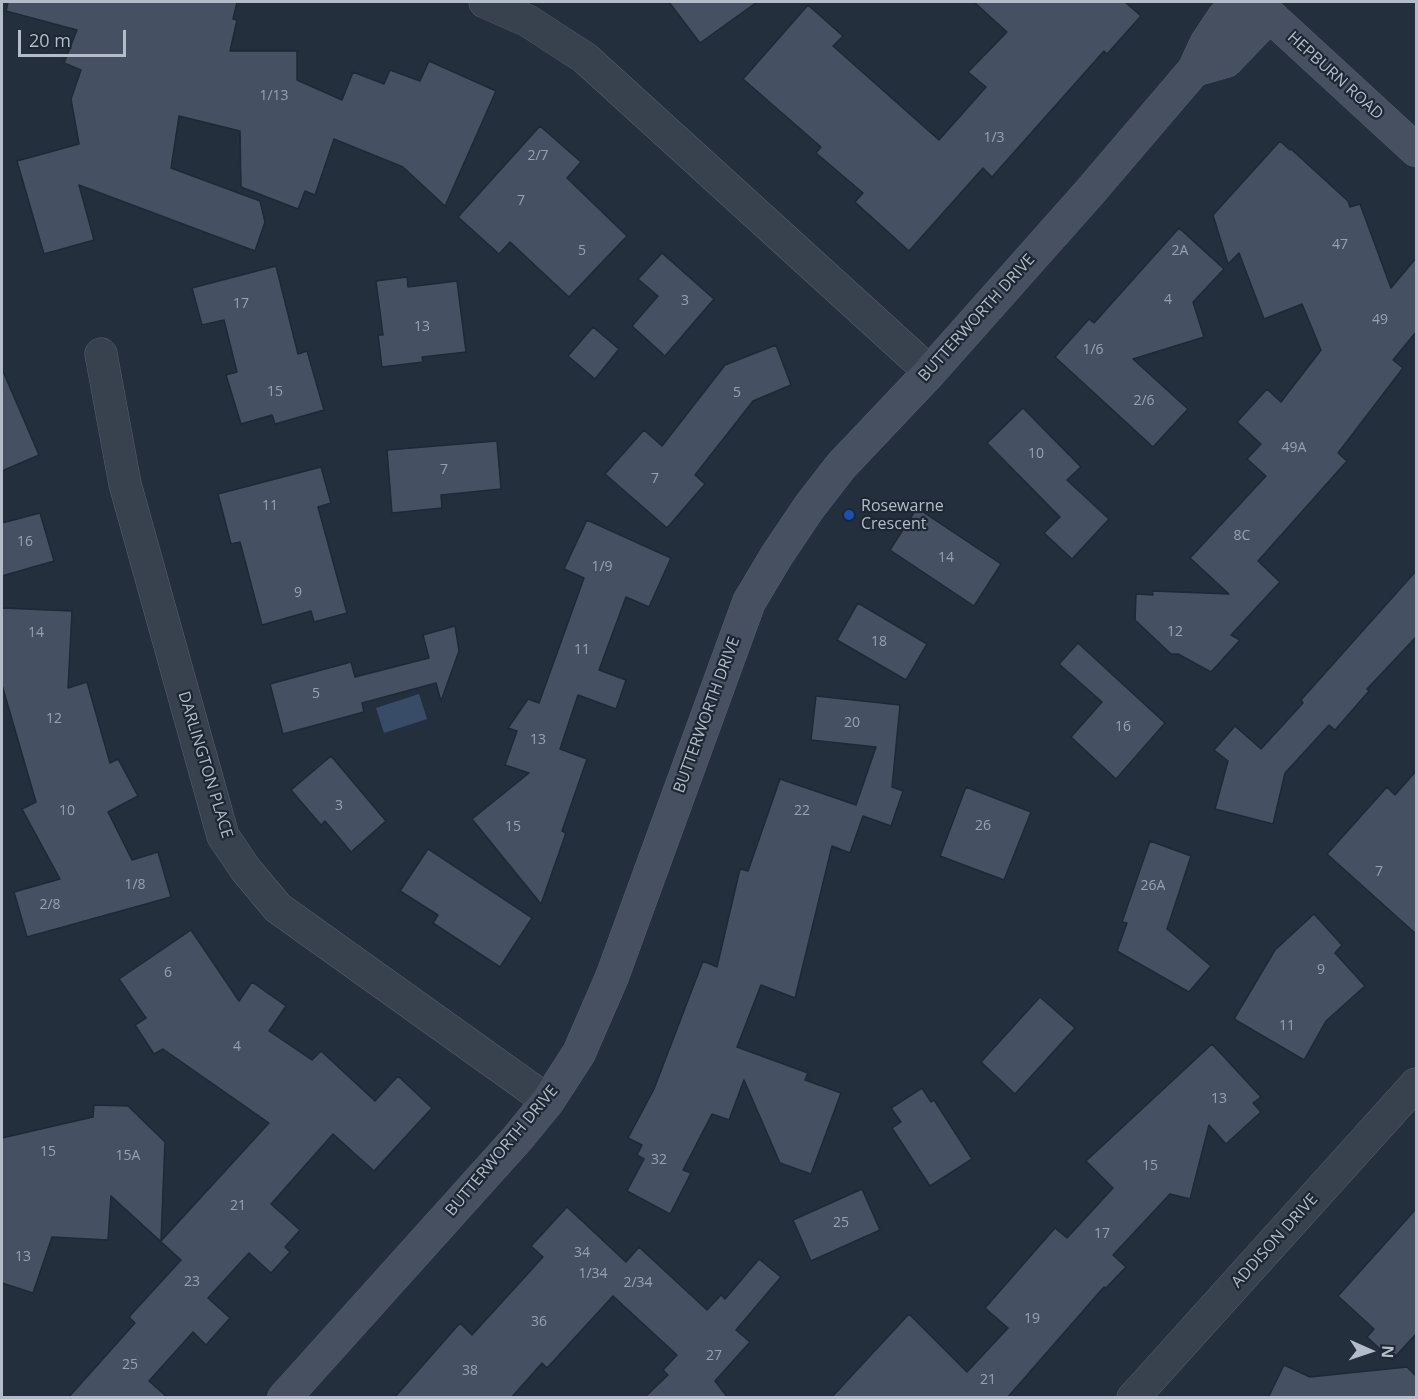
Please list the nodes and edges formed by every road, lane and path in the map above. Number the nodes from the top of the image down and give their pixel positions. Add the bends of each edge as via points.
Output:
1 (485, 2) edge
2 (1239, 2) edge
3 (1262, 9) edge
4 (1194, 70) junction
5 (1416, 150) edge
6 (101, 354) dead end
7 (930, 372) junction
8 (1416, 1083) edge
9 (548, 1101) junction
10 (284, 1398) edge
11 (1133, 1398) edge

1 - 7 street via 528,21 585,58
2 - 4 street, BUTTERWORTH DRIVE via 1206,44
3 - 4 street via 1226,61
3 - 5 street, HEPBURN ROAD
4 - 7 street, BUTTERWORTH DRIVE
6 - 9 street, DARLINGTON PLACE via 124,484 223,836 278,908
7 - 9 street, BUTTERWORTH DRIVE via 822,490 750,602 612,977 579,1053
8 - 11 street, ADDISON DRIVE
9 - 10 street, BUTTERWORTH DRIVE

